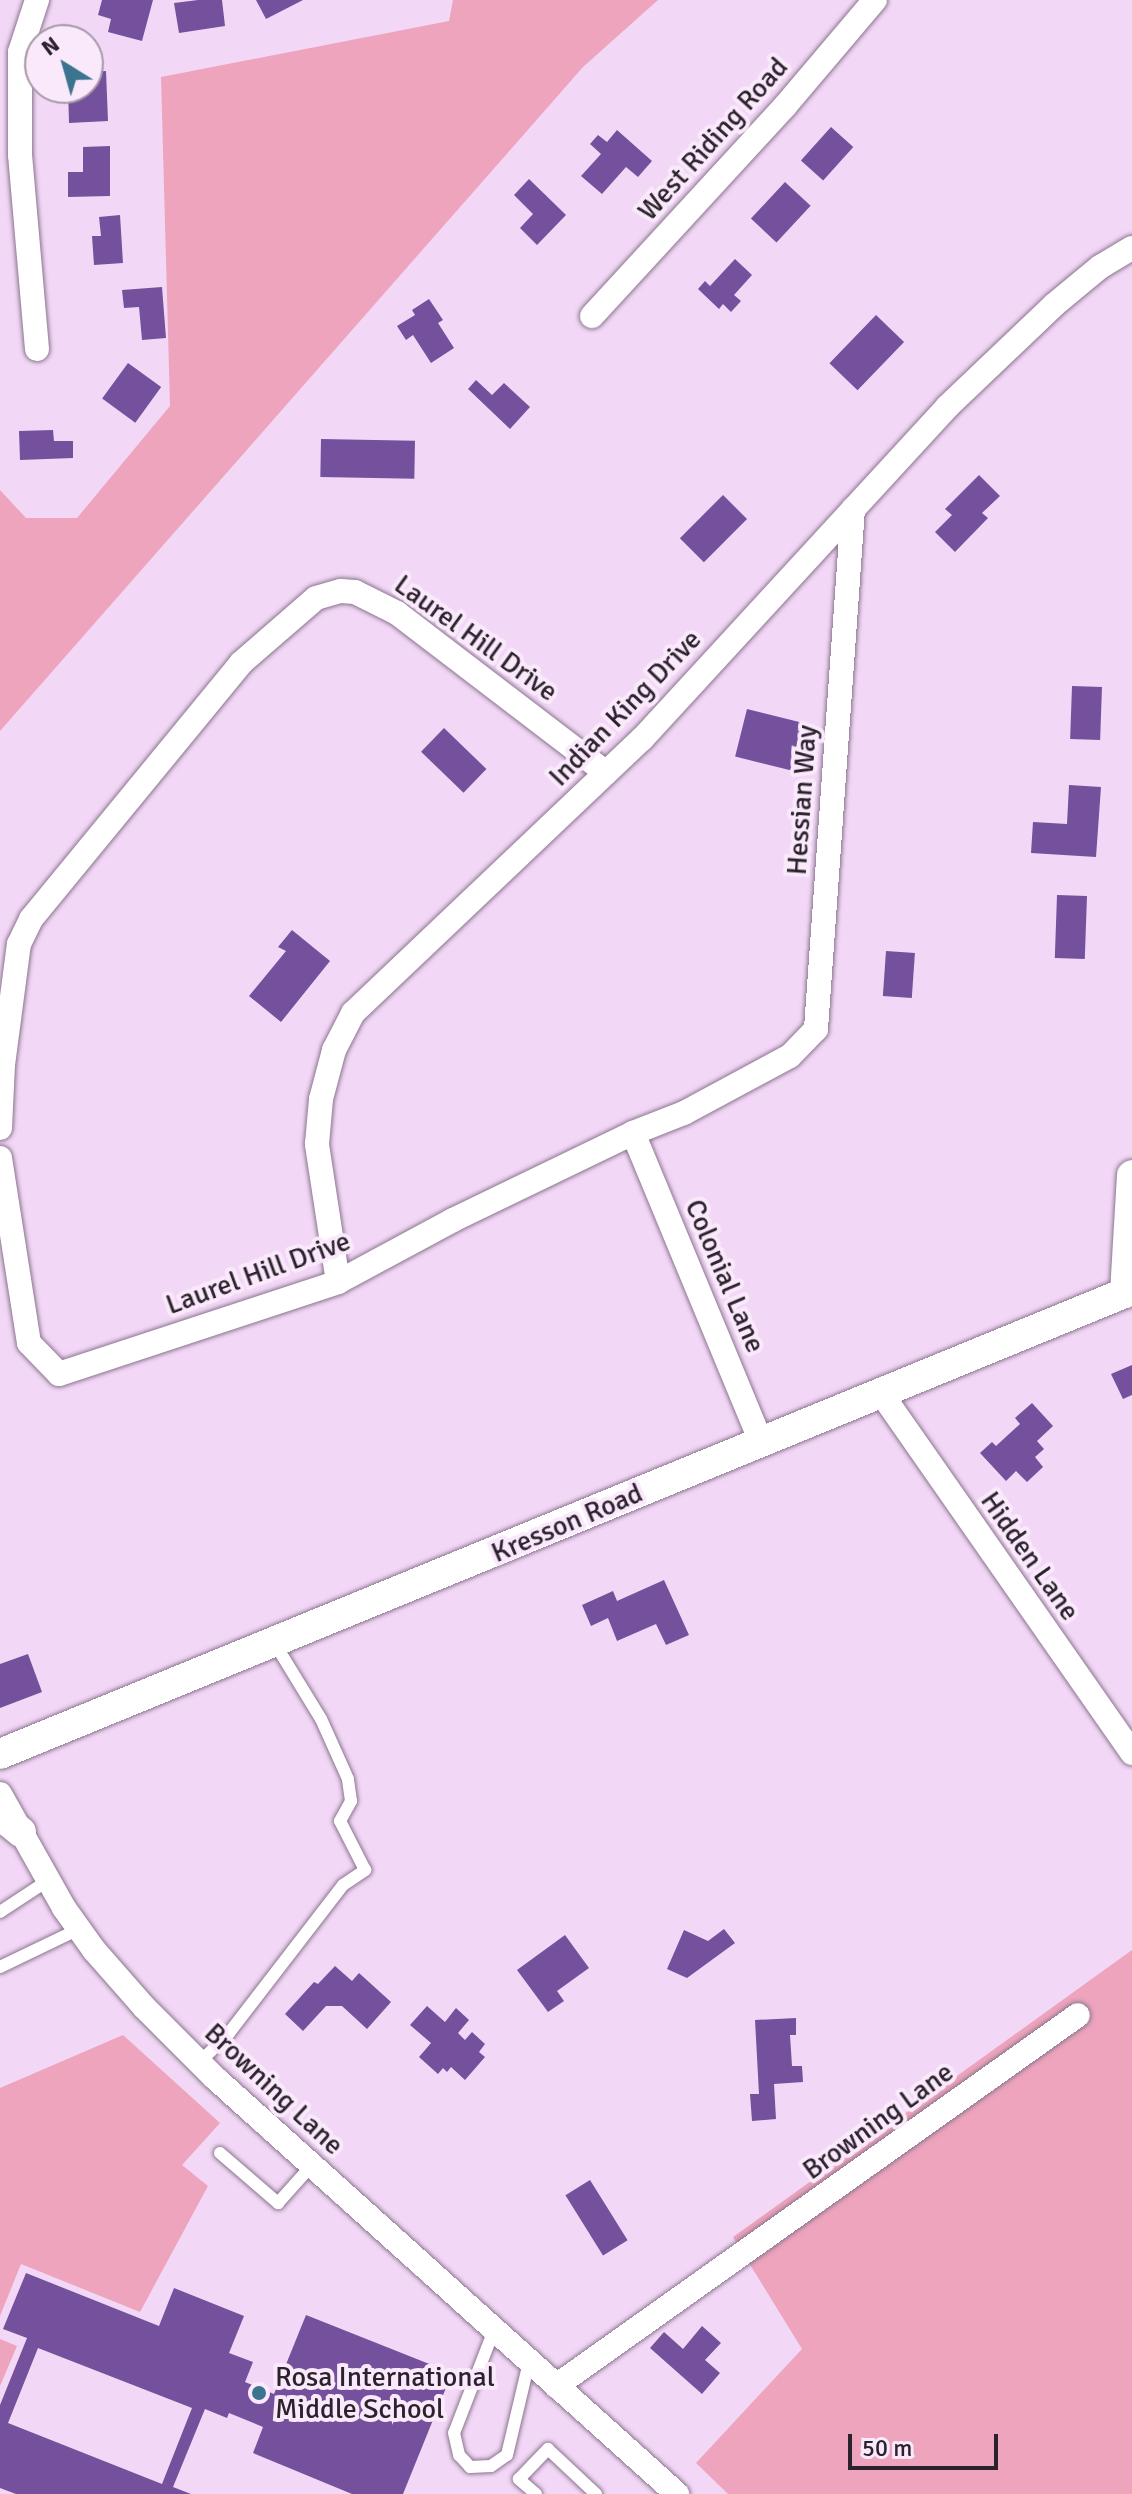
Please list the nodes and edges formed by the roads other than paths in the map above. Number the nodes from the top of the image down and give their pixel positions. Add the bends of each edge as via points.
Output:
1 (37, 0) edge
2 (875, 0) edge
3 (1132, 248) edge
4 (592, 316) dead end
5 (37, 349) dead end
6 (853, 509) junction
7 (606, 773) junction
8 (766, 1072) joint
9 (0, 1128) edge
10 (633, 1133) junction
11 (0, 1158) edge
12 (1132, 1175) edge
13 (338, 1282) junction
14 (1128, 1291) edge
15 (881, 1393) junction
16 (761, 1442) junction
17 (275, 1644) junction
18 (1132, 1753) edge
19 (0, 1754) edge
20 (0, 1794) edge
21 (10, 1824) edge
22 (47, 1881) junction
23 (0, 1912) edge
24 (79, 1929) junction
25 (0, 1967) edge
26 (1078, 2015) dead end
27 (200, 2062) junction
28 (220, 2153) dead end
29 (312, 2165) junction
30 (494, 2330) junction
31 (529, 2362) junction
32 (556, 2386) junction
33 (536, 2494) edge
34 (596, 2494) edge
35 (677, 2494) edge

1 - 5 street via 20,52 20,155
2 - 4 street, West Riding Road
3 - 6 street, Indian King Drive via 1054,305 947,407
6 - 7 street, Indian King Drive
6 - 8 street, Hessian Way via 816,1029
7 - 9 street, Laurel Hill Drive via 397,613 355,592 316,598 241,663 31,919 19,944
7 - 13 street, Indian King Drive via 353,1013 337,1038 321,1099 317,1144
8 - 10 street, Laurel Hill Drive
10 - 13 street, Laurel Hill Drive
10 - 16 street, Colonial Lane
11 - 13 street, Laurel Hill Drive via 29,1343 59,1374
12 - 14 street
14 - 15 street, Kresson Road
15 - 16 street, Kresson Road
15 - 18 street, Hidden Lane
16 - 17 street, Kresson Road
17 - 19 street, Kresson Road
17 - 27 lane via 321,1719 348,1779 351,1801 340,1821 365,1870 343,1885 229,2033
20 - 21 street, Browning Lane
21 - 22 street, Browning Lane
22 - 23 lane
22 - 24 street, Browning Lane
24 - 25 lane
24 - 27 street, Browning Lane via 144,2007
26 - 32 street, Browning Lane
27 - 29 street, Browning Lane
28 - 29 lane via 278,2203
29 - 30 street, Browning Lane
30 - 31 street, Browning Lane
30 - 31 lane via 454,2433 459,2455 470,2467 491,2466 507,2455
31 - 32 street, Browning Lane
32 - 35 street, Browning Lane
33 - 34 lane via 519,2479 548,2449

